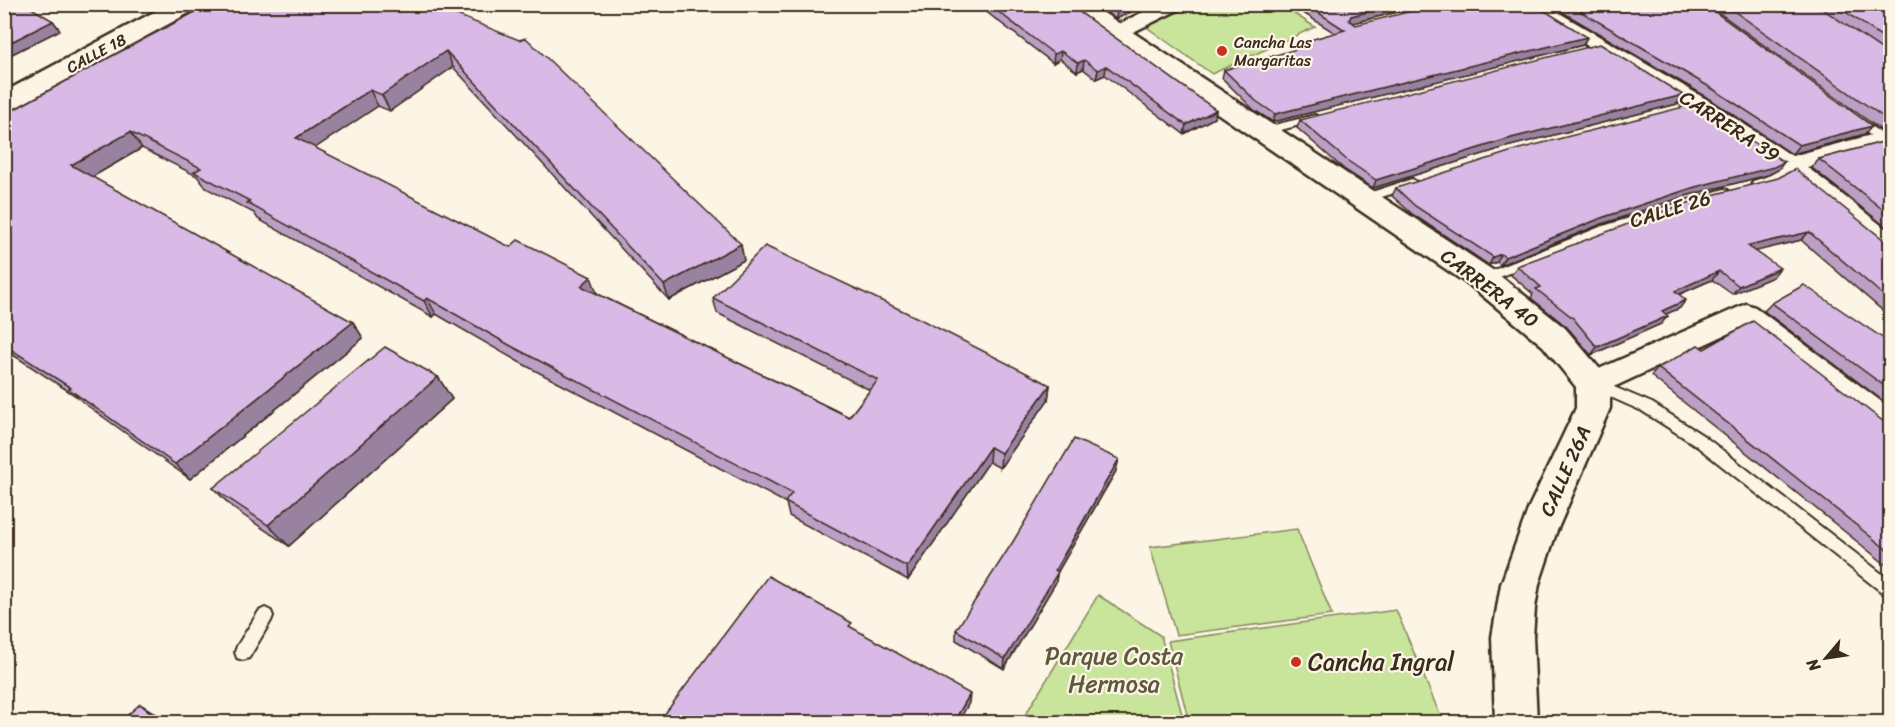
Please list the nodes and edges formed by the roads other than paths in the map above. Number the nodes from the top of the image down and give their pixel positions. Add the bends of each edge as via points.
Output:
1 (188, 4) edge
2 (1073, 4) edge
3 (1175, 4) edge
4 (1534, 5) edge
5 (1116, 33) junction
6 (1601, 46) junction
7 (1578, 51) edge
8 (4, 103) edge
9 (1846, 112) edge
10 (1330, 114) edge
11 (1262, 131) junction
12 (1888, 140) edge
13 (1789, 164) junction
14 (1420, 181) edge
15 (1363, 199) junction
16 (1890, 244) edge
17 (1483, 279) junction
18 (1593, 384) junction
19 (1890, 423) edge
20 (1890, 589) edge
21 (266, 616) dead end
22 (243, 652) dead end
23 (1516, 723) edge

1 - 8 street, CALLE 18 via 80,70
2 - 5 street, CARRERA 40
3 - 5 street
4 - 6 street, CARRERA 39
5 - 11 street, CARRERA 40
6 - 7 lane
6 - 13 street, CARRERA 39
9 - 12 lane
10 - 11 lane
11 - 15 street, CARRERA 40
12 - 13 street, CALLE 26
13 - 16 street, CARRERA 39
13 - 17 lane, CALLE 26 via 1785,173 1773,180 1694,200 1604,230
14 - 15 lane
15 - 17 street, CARRERA 40
17 - 18 street, CARRERA 40 via 1554,337
18 - 19 street via 1746,314
18 - 20 lane, CARRERA 40 via 1647,407 1699,440
18 - 23 street, CALLE 26A via 1593,408 1522,574 1511,649
21 - 22 lane

